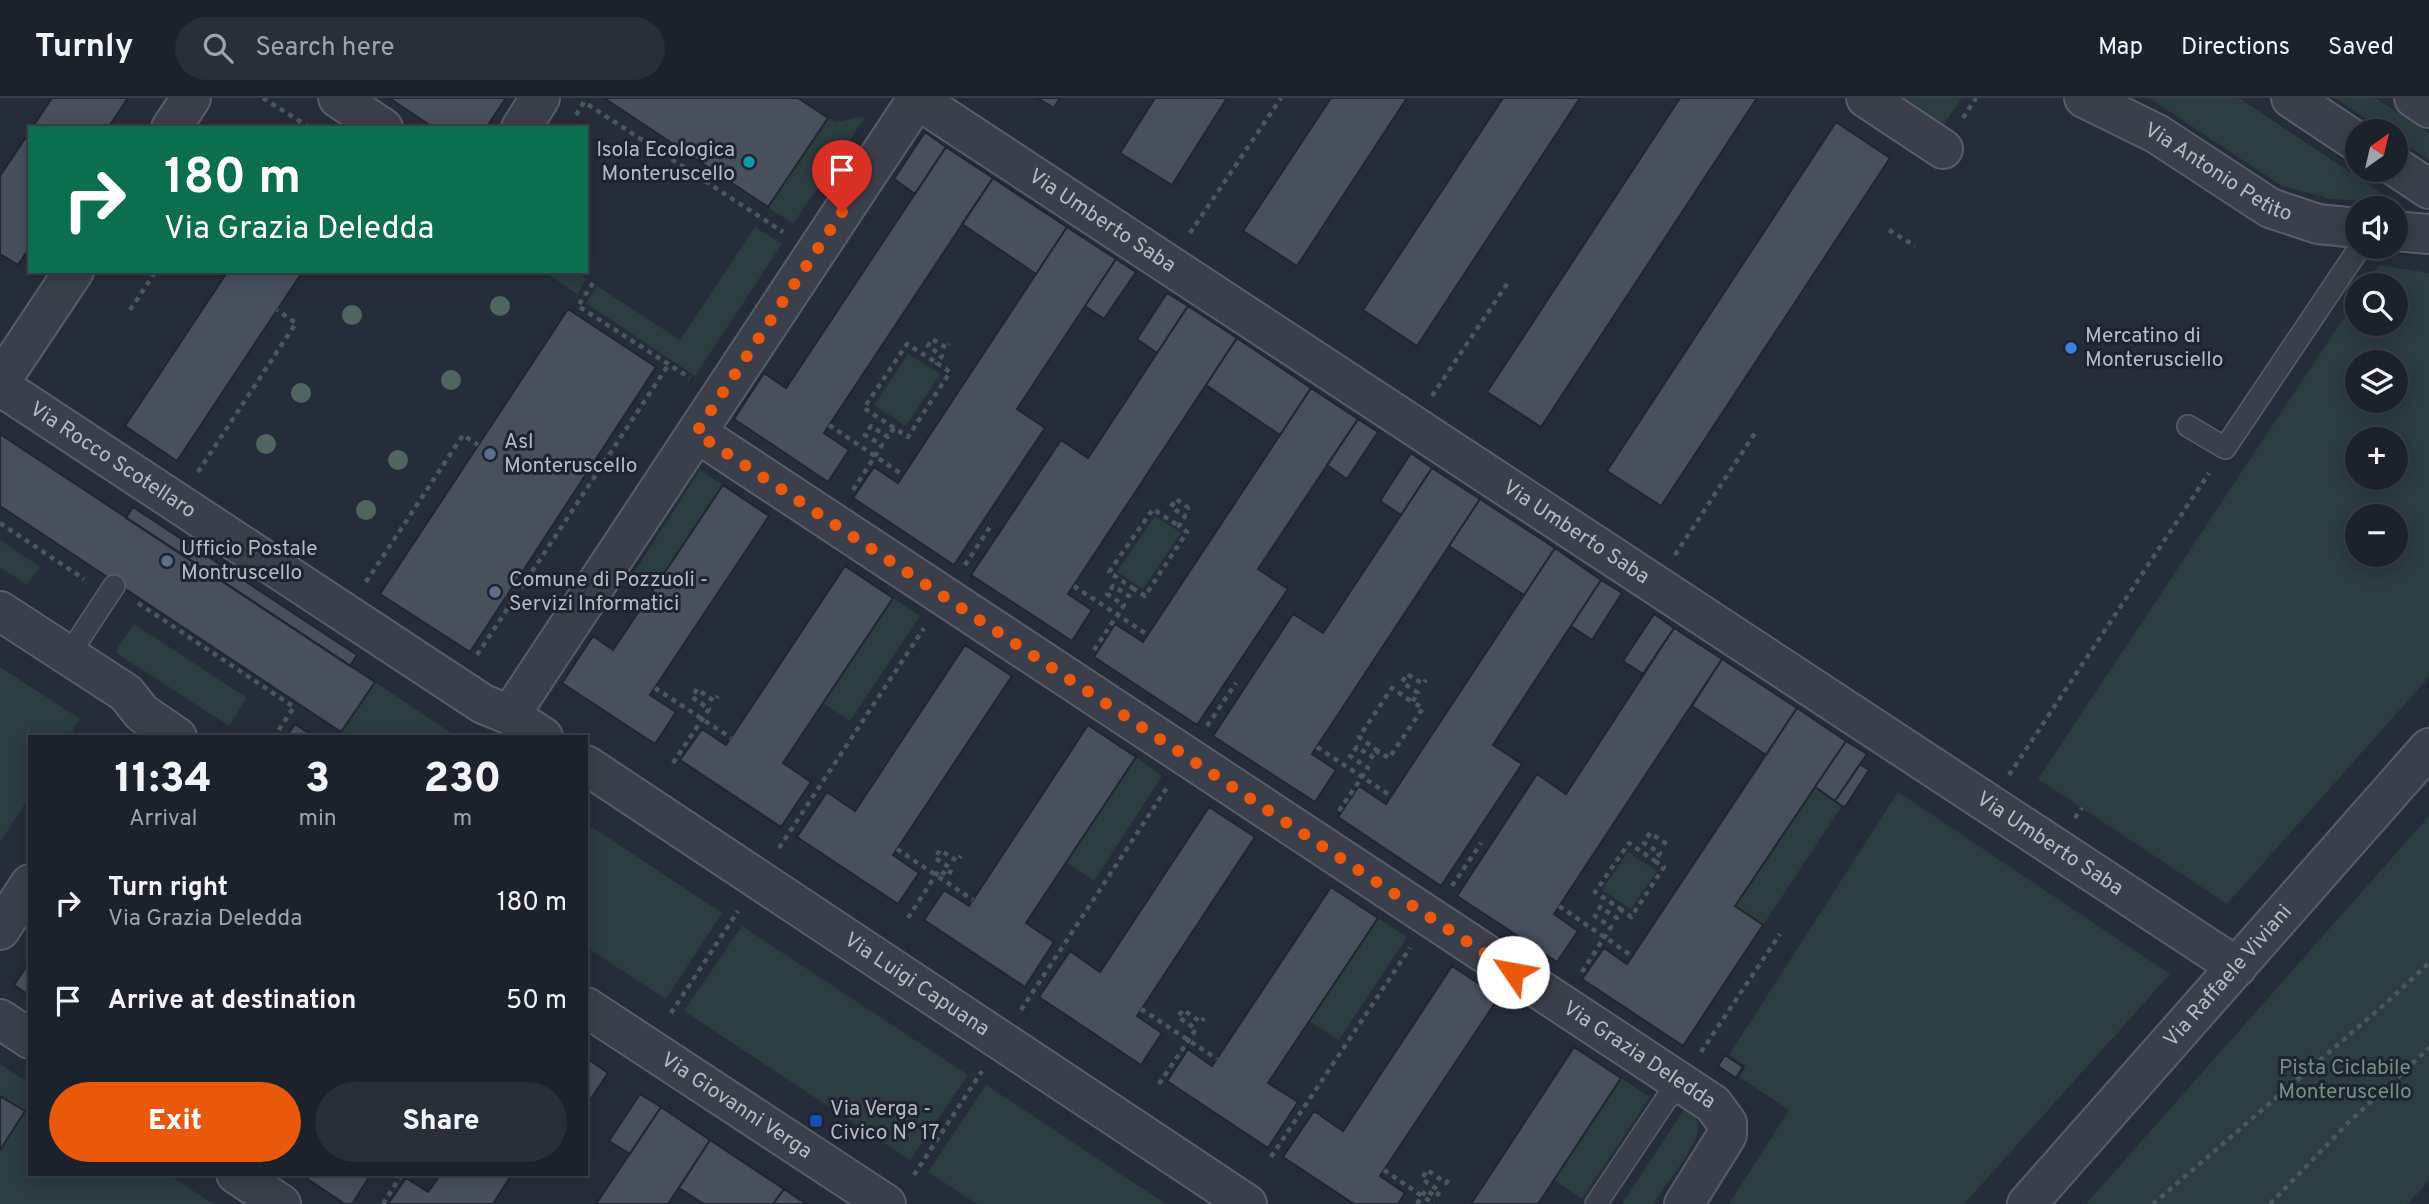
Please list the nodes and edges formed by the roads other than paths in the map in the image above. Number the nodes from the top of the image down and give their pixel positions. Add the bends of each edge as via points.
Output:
1 (191, 98) edge
2 (338, 98) edge
3 (540, 98) edge
4 (1866, 98) edge
5 (2084, 98) edge
6 (2291, 98) edge
7 (2414, 98) edge
8 (916, 99) edge
9 (2429, 108) edge
10 (172, 126) edge
11 (380, 126) edge
12 (522, 126) edge
13 (2345, 134) edge
14 (1942, 149) dead end
15 (2408, 175) edge
16 (2429, 189) edge
17 (2345, 227) edge
18 (2408, 232) edge
19 (2429, 234) edge
20 (2352, 259) edge
21 (73, 273) edge
22 (0, 384) edge
23 (2188, 426) dead end
24 (696, 433) junction
25 (105, 586) road end
26 (0, 611) edge
27 (68, 656) junction
28 (510, 715) junction
29 (134, 725) edge
30 (170, 735) edge
31 (540, 735) edge
32 (2429, 748) edge
33 (588, 766) edge
34 (28, 887) edge
35 (0, 930) edge
36 (2237, 967) junction
37 (588, 1008) edge
38 (0, 1019) edge
39 (28, 1038) edge
40 (1688, 1072) junction
41 (239, 1176) edge
42 (281, 1204) edge
43 (886, 1204) edge
44 (1247, 1204) edge
45 (1596, 1204) edge
46 (1684, 1204) edge
47 (2027, 1204) edge

1 - 10 street
2 - 11 street
3 - 12 street
4 - 14 street
5 - 17 street, Via Antonio Petito via 2157,134 2270,208 2318,224
6 - 13 street
7 - 9 street
8 - 24 street
8 - 36 street, Via Umberto Saba
15 - 16 street
18 - 19 street
20 - 23 lane via 2224,449
21 - 22 street
22 - 28 street, Via Rocco Scotellaro via 483,704
24 - 28 street
24 - 40 street, Via Grazia Deledda
25 - 27 lane
26 - 27 street
27 - 29 street via 126,694
28 - 31 street
29 - 30 street
32 - 36 street, Via Raffaele Viviani
33 - 44 street, Via Luigi Capuana
34 - 35 street
36 - 47 street, Via Raffaele Viviani
37 - 43 street, Via Giovanni Verga
38 - 39 street
40 - 45 lane
40 - 46 street, Via Grazia Deledda via 1727,1124 1727,1135
41 - 42 street

